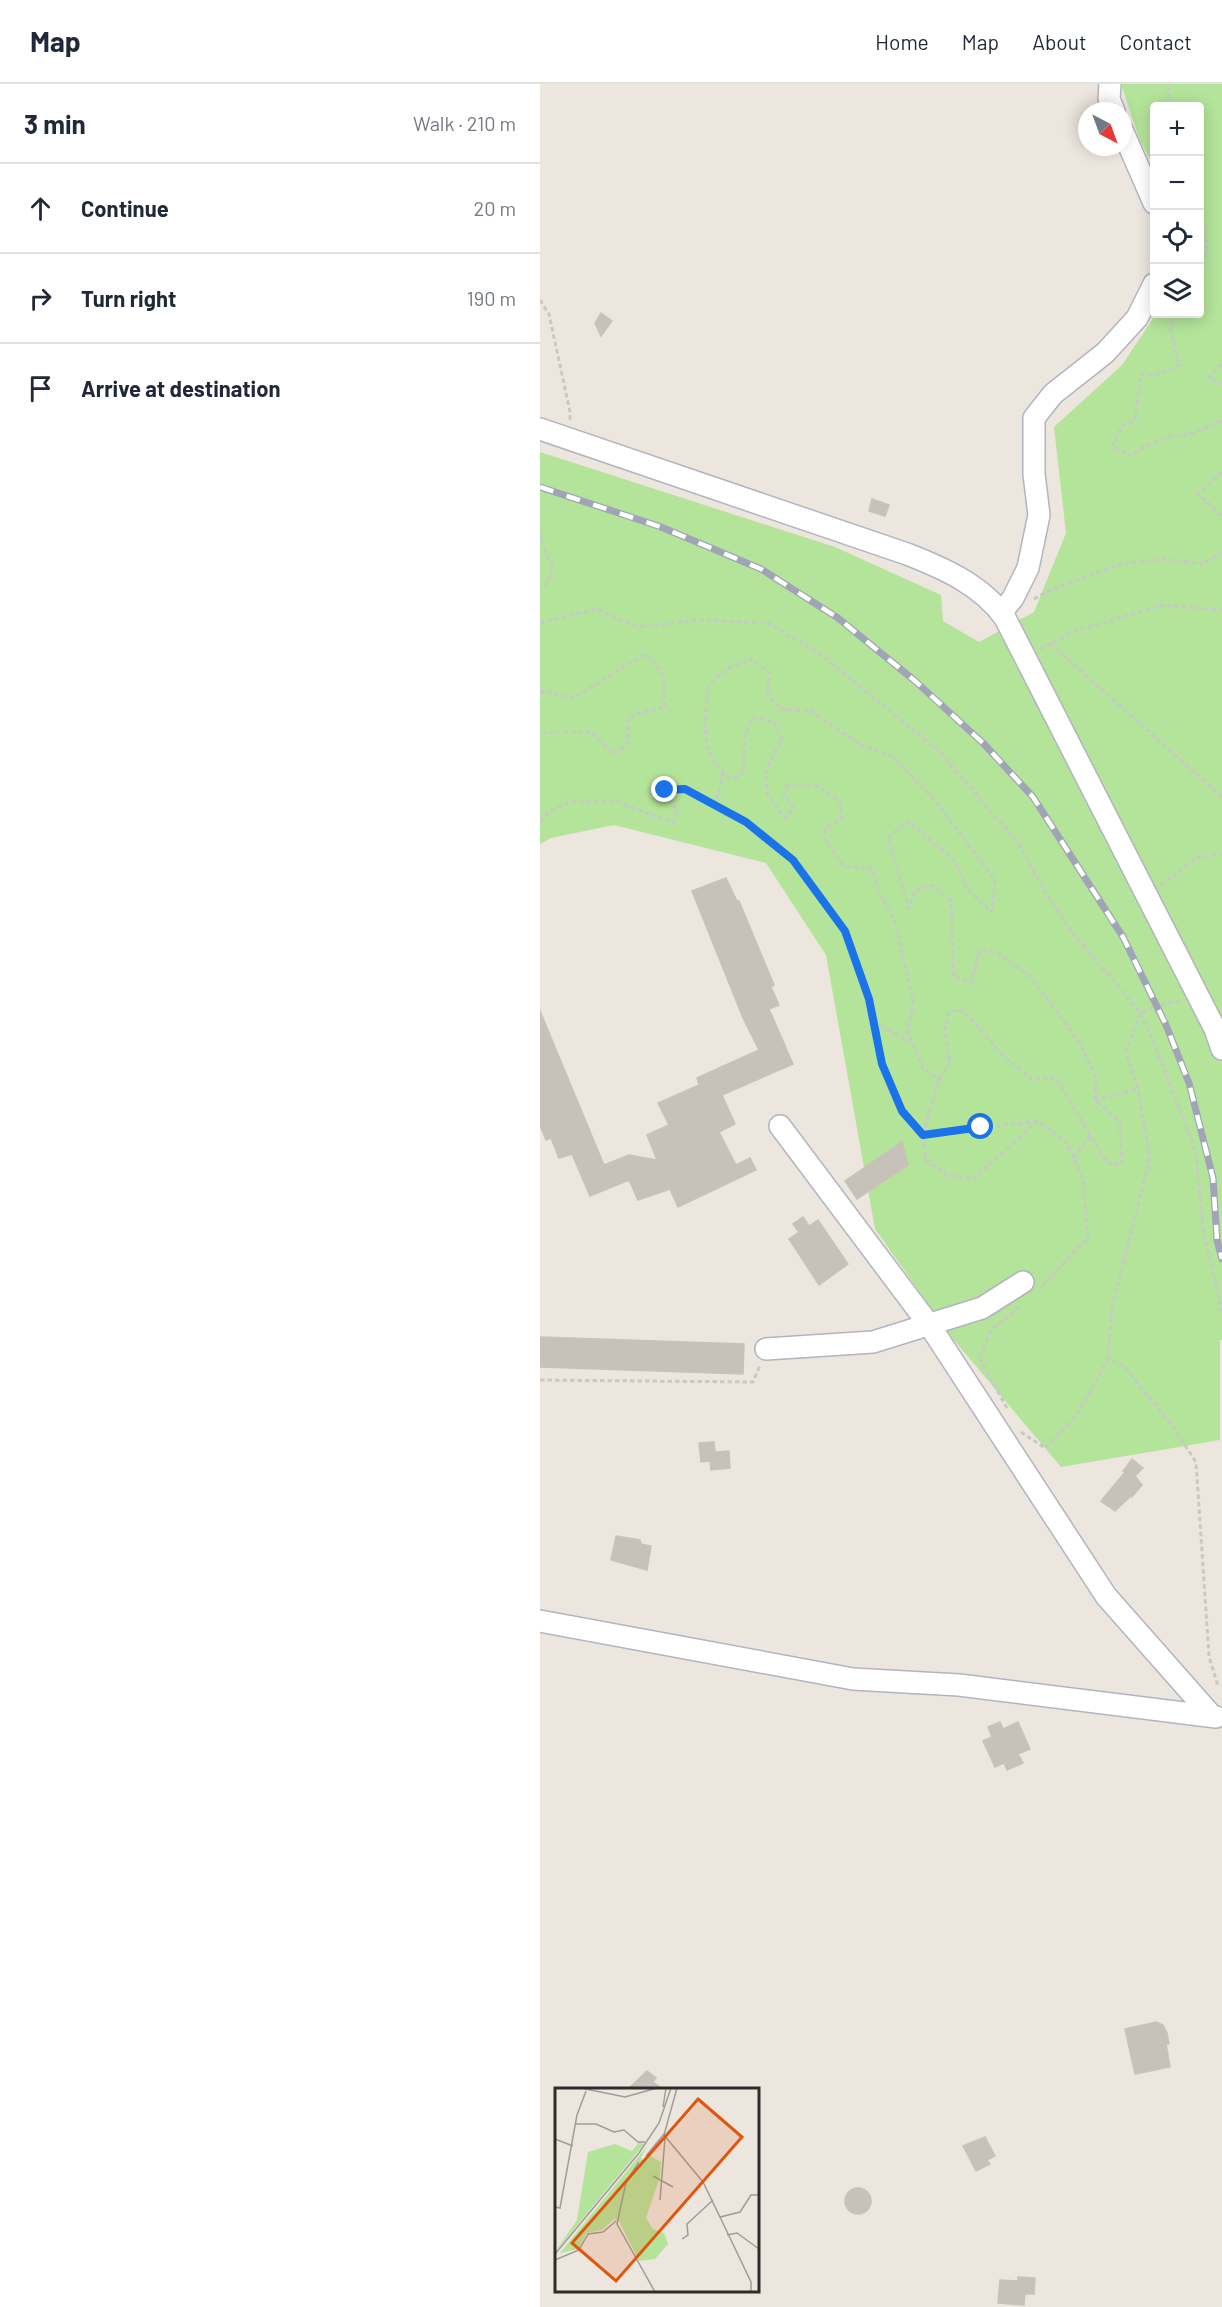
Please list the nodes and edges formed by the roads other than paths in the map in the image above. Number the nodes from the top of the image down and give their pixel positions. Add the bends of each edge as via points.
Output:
1 (1110, 84) edge
2 (1110, 102) edge
3 (1132, 152) edge
4 (1150, 192) edge
5 (1150, 293) edge
6 (540, 429) edge
7 (1003, 615) junction
8 (1222, 1049) edge
9 (780, 1126) dead end
10 (1029, 1291) road end
11 (930, 1326) junction
12 (766, 1350) road end
13 (540, 1621) edge
14 (1217, 1717) edge

1 - 2 street
3 - 4 street
5 - 7 street via 1137,318 1105,353 1053,394 1034,418 1039,515 1028,568
6 - 7 street via 947,570 974,587
7 - 8 street
9 - 11 street
10 - 11 street
11 - 12 street via 873,1342
11 - 14 street via 1106,1596
13 - 14 street via 852,1679 959,1685

